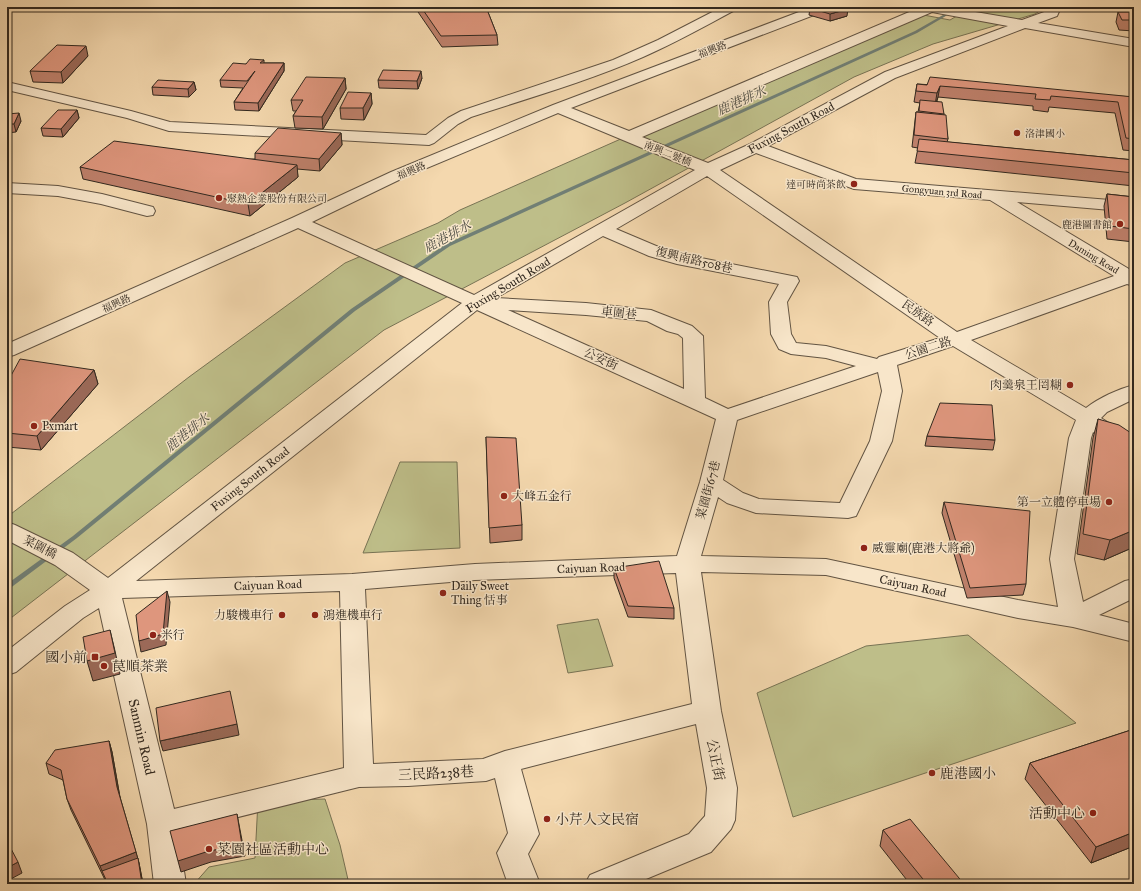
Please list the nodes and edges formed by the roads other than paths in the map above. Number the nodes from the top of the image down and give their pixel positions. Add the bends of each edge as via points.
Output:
1 (731, 7) edge
2 (822, 7) edge
3 (1055, 7) edge
4 (932, 8) edge
5 (1026, 24) junction
6 (1134, 43) edge
7 (7, 86) edge
8 (558, 108) junction
9 (628, 137) junction
10 (429, 140) junction
11 (755, 147) junction
12 (708, 169) junction
13 (397, 175) junction
14 (7, 188) edge
15 (992, 195) junction
16 (1134, 208) edge
17 (147, 211) dead end
18 (298, 222) junction
19 (602, 229) junction
20 (1131, 278) edge
21 (475, 302) junction
22 (955, 339) junction
23 (7, 351) edge
24 (882, 363) junction
25 (1134, 391) edge
26 (695, 402) junction
27 (727, 416) junction
28 (1087, 418) junction
29 (1134, 448) edge
30 (711, 482) junction
31 (12, 532) edge
32 (687, 564) junction
33 (352, 582) junction
34 (1134, 587) edge
35 (108, 590) junction
36 (1074, 618) junction
37 (1134, 633) edge
38 (7, 665) edge
39 (707, 711) junction
40 (505, 762) junction
41 (359, 776) junction
42 (162, 824) junction
43 (170, 884) edge
44 (524, 884) edge
45 (601, 884) edge

1 - 10 street via 677,37 638,54 582,76 466,114 452,121
2 - 8 street, 福興路
3 - 5 street, Fuxing South Road via 1053,13
4 - 5 street
4 - 9 street
5 - 6 street
5 - 11 street, Fuxing South Road via 890,75
7 - 10 street via 117,111 169,126
8 - 9 street, 南興二號橋
8 - 13 street, 福興路
9 - 12 street, 南興二號橋
10 - 13 street via 383,170
11 - 12 street, Fuxing South Road
11 - 15 street, Gongyuan 3rd Road via 854,184
12 - 19 street, Fuxing South Road
12 - 22 street, 民族路
13 - 18 street, 福興路
14 - 17 street via 58,191
15 - 16 street, Gongyuan 3rd Road
15 - 20 street, Daming Road
18 - 21 street, 公安街
18 - 23 street, 福興路
19 - 21 street, Fuxing South Road
19 - 24 street, 復興南路508巷 via 669,256 790,281 778,302 781,334 786,345 791,348
20 - 22 street, 公園二路
21 - 26 street, 公安街
21 - 26 street, 車圍巷 via 651,316 685,330 693,336
21 - 35 street, Fuxing South Road
22 - 24 street, 公園二路
22 - 28 street, 民族路
24 - 27 street, 公園二路
24 - 30 street via 892,391 881,441 848,511 756,506 735,498
25 - 28 street via 1100,408
26 - 27 street, 公安街
27 - 30 street, 菜園街67巷
28 - 29 street, 民族路
28 - 36 street via 1080,438 1062,558
30 - 32 street, 菜園街67巷
31 - 35 street, 菜園橋 via 64,559
32 - 33 street, Caiyuan Road via 475,572
32 - 36 street, Caiyuan Road via 826,567 1018,609
32 - 39 street, 公正街
33 - 35 street, Caiyuan Road
33 - 41 street
34 - 36 street
35 - 38 street, Fuxing South Road via 74,612
35 - 42 street, Sanmin Road
36 - 37 street
39 - 40 street, 三民路238巷
39 - 45 street, 公正街 via 722,788 720,820 700,843
40 - 41 street, 三民路238巷 via 486,770
40 - 44 street via 524,834 512,853
41 - 42 street, 三民路238巷
42 - 43 street, Sanmin Road

